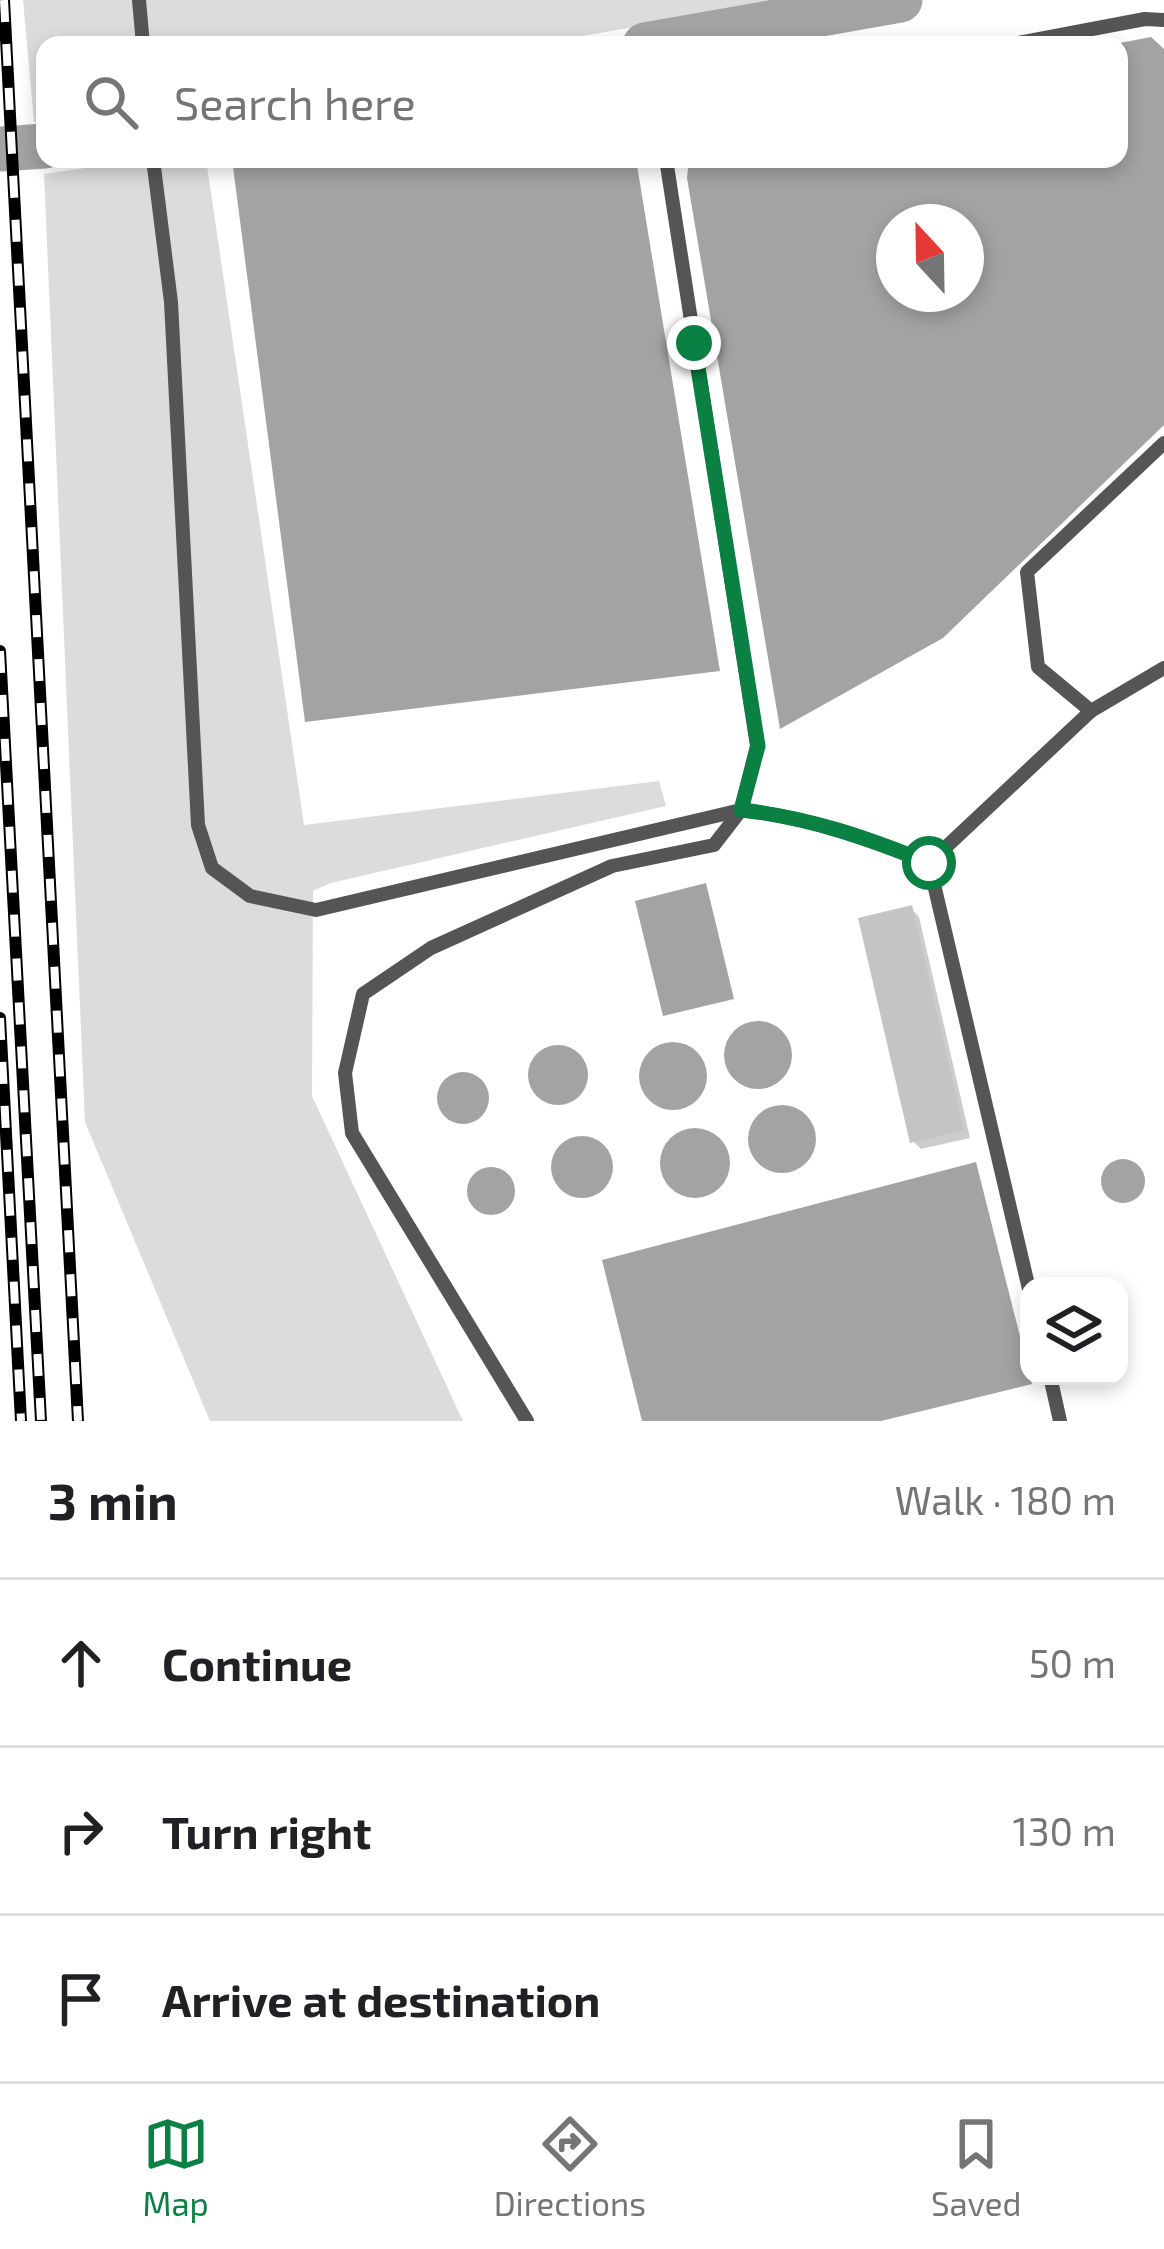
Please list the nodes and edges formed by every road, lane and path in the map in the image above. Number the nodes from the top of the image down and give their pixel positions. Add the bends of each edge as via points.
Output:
1 (139, 0) edge
2 (1164, 20) edge
3 (141, 36) edge
4 (1055, 36) edge
5 (153, 168) edge
6 (667, 168) edge
7 (1164, 443) edge
8 (1164, 668) edge
9 (1091, 711) junction
10 (741, 810) junction
11 (929, 863) junction
12 (1026, 1277) edge
13 (1052, 1385) edge
14 (527, 1421) edge
15 (1060, 1421) edge

1 - 3 lane
2 - 4 lane
5 - 10 lane via 171,302 198,825 212,868 250,896 316,910
6 - 10 lane via 758,746
7 - 9 lane via 1027,572 1038,668
8 - 9 lane
9 - 11 lane
10 - 11 lane via 868,838
10 - 14 lane via 714,844 612,866 431,948 362,994 345,1073 352,1133
11 - 12 lane
13 - 15 lane

